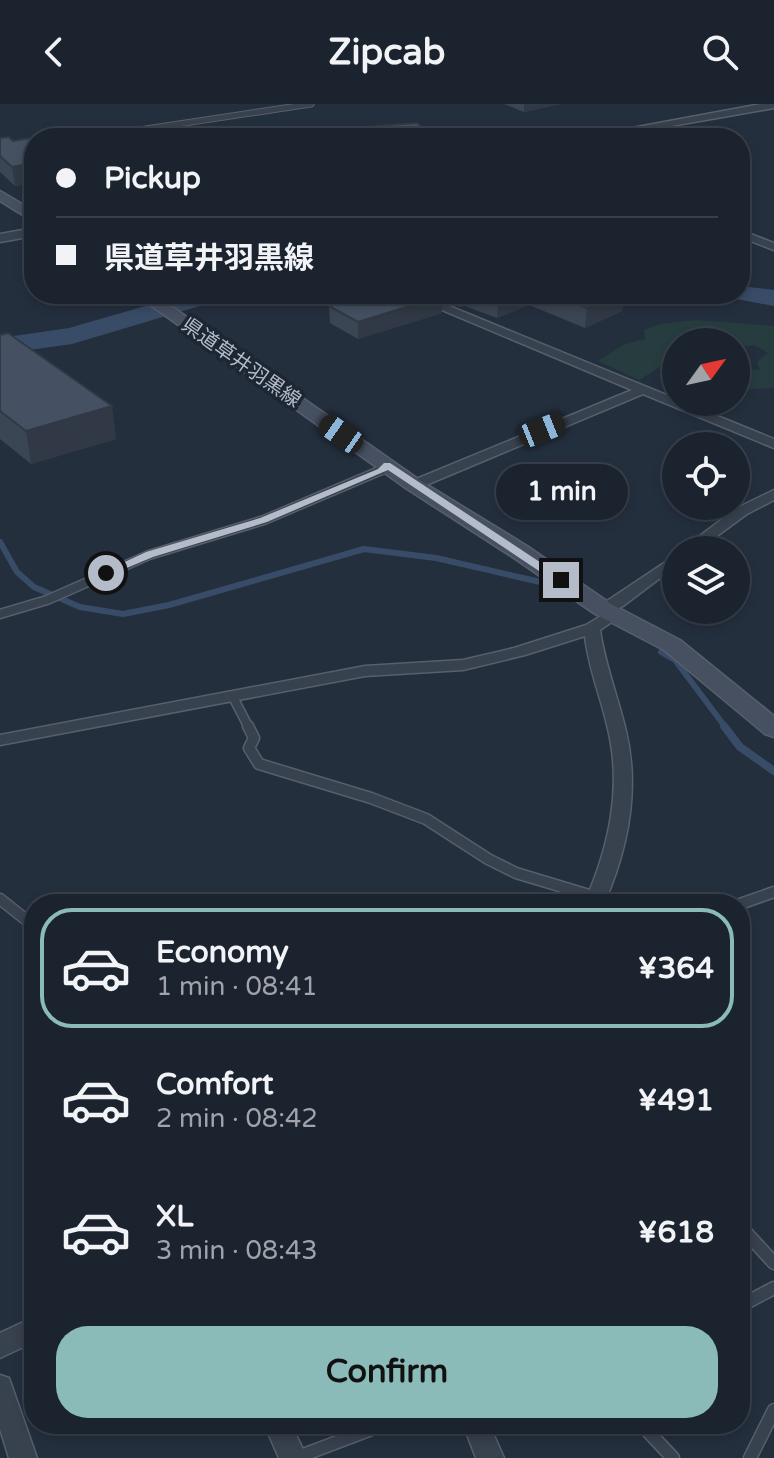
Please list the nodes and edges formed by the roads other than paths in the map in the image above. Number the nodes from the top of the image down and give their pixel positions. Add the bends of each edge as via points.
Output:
1 (311, 104) edge
2 (774, 105) edge
3 (277, 107) edge
4 (148, 128) edge
5 (642, 128) edge
6 (0, 195) edge
7 (24, 211) edge
8 (24, 234) edge
9 (750, 237) edge
10 (0, 238) edge
11 (774, 247) edge
12 (156, 304) edge
13 (434, 304) edge
14 (640, 391) junction
15 (774, 444) edge
16 (388, 462) junction
17 (414, 485) junction
18 (774, 494) edge
19 (707, 536) edge
20 (662, 570) edge
21 (609, 612) junction
22 (0, 614) edge
23 (592, 628) junction
24 (233, 697) junction
25 (774, 729) edge
26 (0, 740) edge
27 (774, 892) edge
28 (576, 894) edge
29 (599, 894) edge
30 (0, 899) edge
31 (750, 900) edge
32 (24, 918) edge
33 (750, 1237) edge
34 (774, 1263) edge
35 (774, 1288) edge
36 (750, 1301) edge
37 (24, 1334) edge
38 (0, 1346) edge
39 (0, 1387) edge
40 (774, 1410) edge
41 (282, 1434) edge
42 (358, 1434) edge
43 (482, 1434) edge
44 (650, 1434) edge
45 (23, 1458) edge
46 (294, 1458) edge
47 (490, 1458) edge
48 (673, 1458) edge
49 (750, 1458) edge

1 - 3 lane
2 - 5 street
3 - 4 lane
6 - 7 main road
8 - 10 street
9 - 11 street
12 - 16 main road, 県道草井羽黒線
13 - 14 street
14 - 15 street
14 - 17 street
16 - 17 main road, 県道草井羽黒線
16 - 22 lane via 382,472 264,520 149,555 47,600
17 - 21 main road, 県道草井羽黒線
18 - 19 street
20 - 21 street
21 - 23 street
21 - 25 main road, 県道草井羽黒線 via 672,645
23 - 24 street via 463,665 365,671
23 - 29 street via 620,742 624,796 613,858
24 - 26 street
24 - 28 lane via 250,725 254,738 249,748 259,764 426,819 516,873
27 - 31 lane
30 - 32 lane
33 - 34 lane
35 - 36 lane
37 - 38 street
39 - 45 street
40 - 49 lane
41 - 46 street
42 - 46 lane
43 - 47 street
44 - 48 lane

